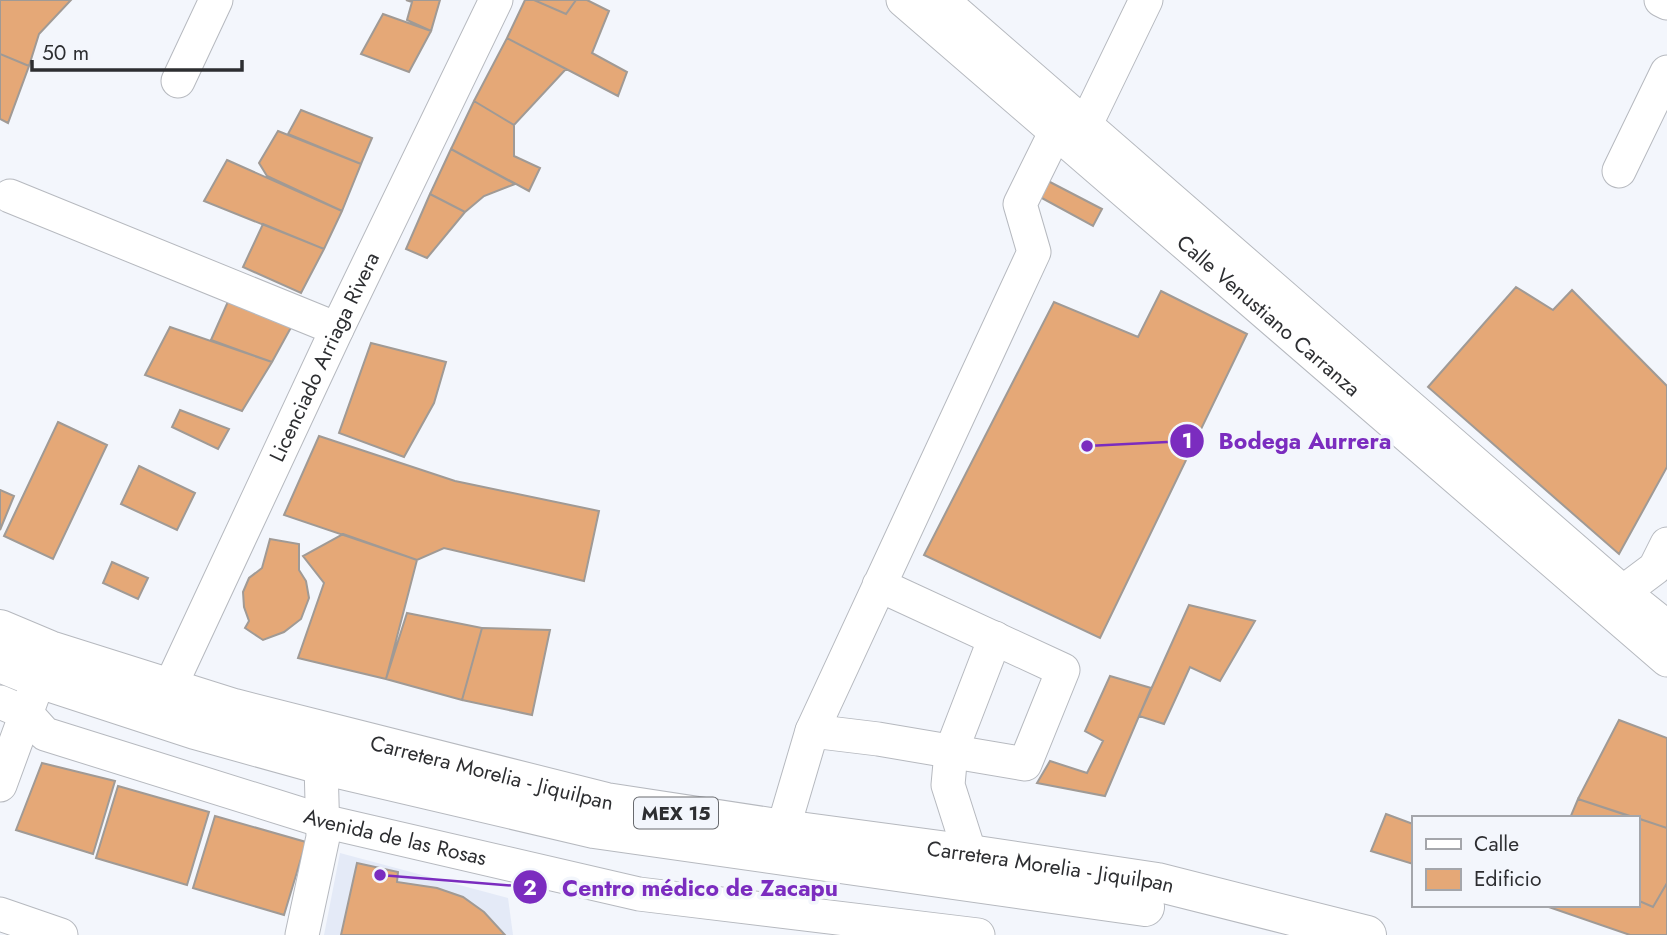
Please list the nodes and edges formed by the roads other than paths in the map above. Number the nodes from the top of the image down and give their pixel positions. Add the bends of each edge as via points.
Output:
1 (216, 0) edge
2 (496, 0) edge
3 (903, 0) edge
4 (942, 0) edge
5 (1146, 0) edge
6 (1661, 0) edge
7 (1667, 3) edge
8 (1667, 72) edge
9 (178, 80) dead end
10 (1071, 129) junction
11 (1619, 171) dead end
12 (10, 195) dead end
13 (337, 329) junction
14 (1667, 544) edge
15 (879, 585) junction
16 (1615, 600) junction
17 (1667, 627) edge
18 (0, 629) edge
19 (995, 638) junction
20 (1667, 660) edge
21 (0, 663) edge
22 (29, 686) edge
23 (164, 703) junction
24 (812, 731) junction
25 (951, 752) junction
26 (321, 765) junction
27 (0, 785) edge
28 (323, 821) junction
29 (783, 829) junction
30 (970, 854) junction
31 (0, 914) edge
32 (61, 935) edge
33 (302, 935) edge
34 (978, 935) edge
35 (1259, 935) edge
36 (1367, 935) edge

1 - 9 street
2 - 13 street, Licenciado Arriaga Rivera
3 - 10 street, Calle Venustiano Carranza
4 - 10 street, Calle Venustiano Carranza
5 - 10 street
6 - 7 street
8 - 11 street
10 - 15 street via 1020,204 1034,252
10 - 16 street, Calle Venustiano Carranza
12 - 13 street
13 - 23 street, Licenciado Arriaga Rivera
14 - 16 street via 1655,568
15 - 19 street
15 - 24 street
16 - 17 street, Calle Venustiano Carranza
16 - 20 street, Calle Venustiano Carranza
18 - 22 main road, Carretera Morelia - Jiquilpan / MEX 15
19 - 25 street
19 - 25 street via 1063,670 1025,764
21 - 22 main road, Carretera Morelia - Jiquilpan / MEX 15
22 - 23 main road, Carretera Morelia - Jiquilpan / MEX 15
22 - 27 street
22 - 28 street, Avenida de las Rosas via 45,734
23 - 26 main road, Carretera Morelia - Jiquilpan / MEX 15
23 - 29 main road, Carretera Morelia - Jiquilpan / MEX 15 via 234,708 606,802
24 - 25 street
24 - 29 street
25 - 30 street via 948,785
26 - 28 street
26 - 35 main road, Carretera Morelia - Jiquilpan / MEX 15 via 594,829 1150,908
28 - 33 street
28 - 34 street, Avenida de las Rosas via 639,894
29 - 30 main road, Carretera Morelia - Jiquilpan / MEX 15
30 - 36 main road, Carretera Morelia - Jiquilpan / MEX 15 via 1157,882
31 - 32 street

